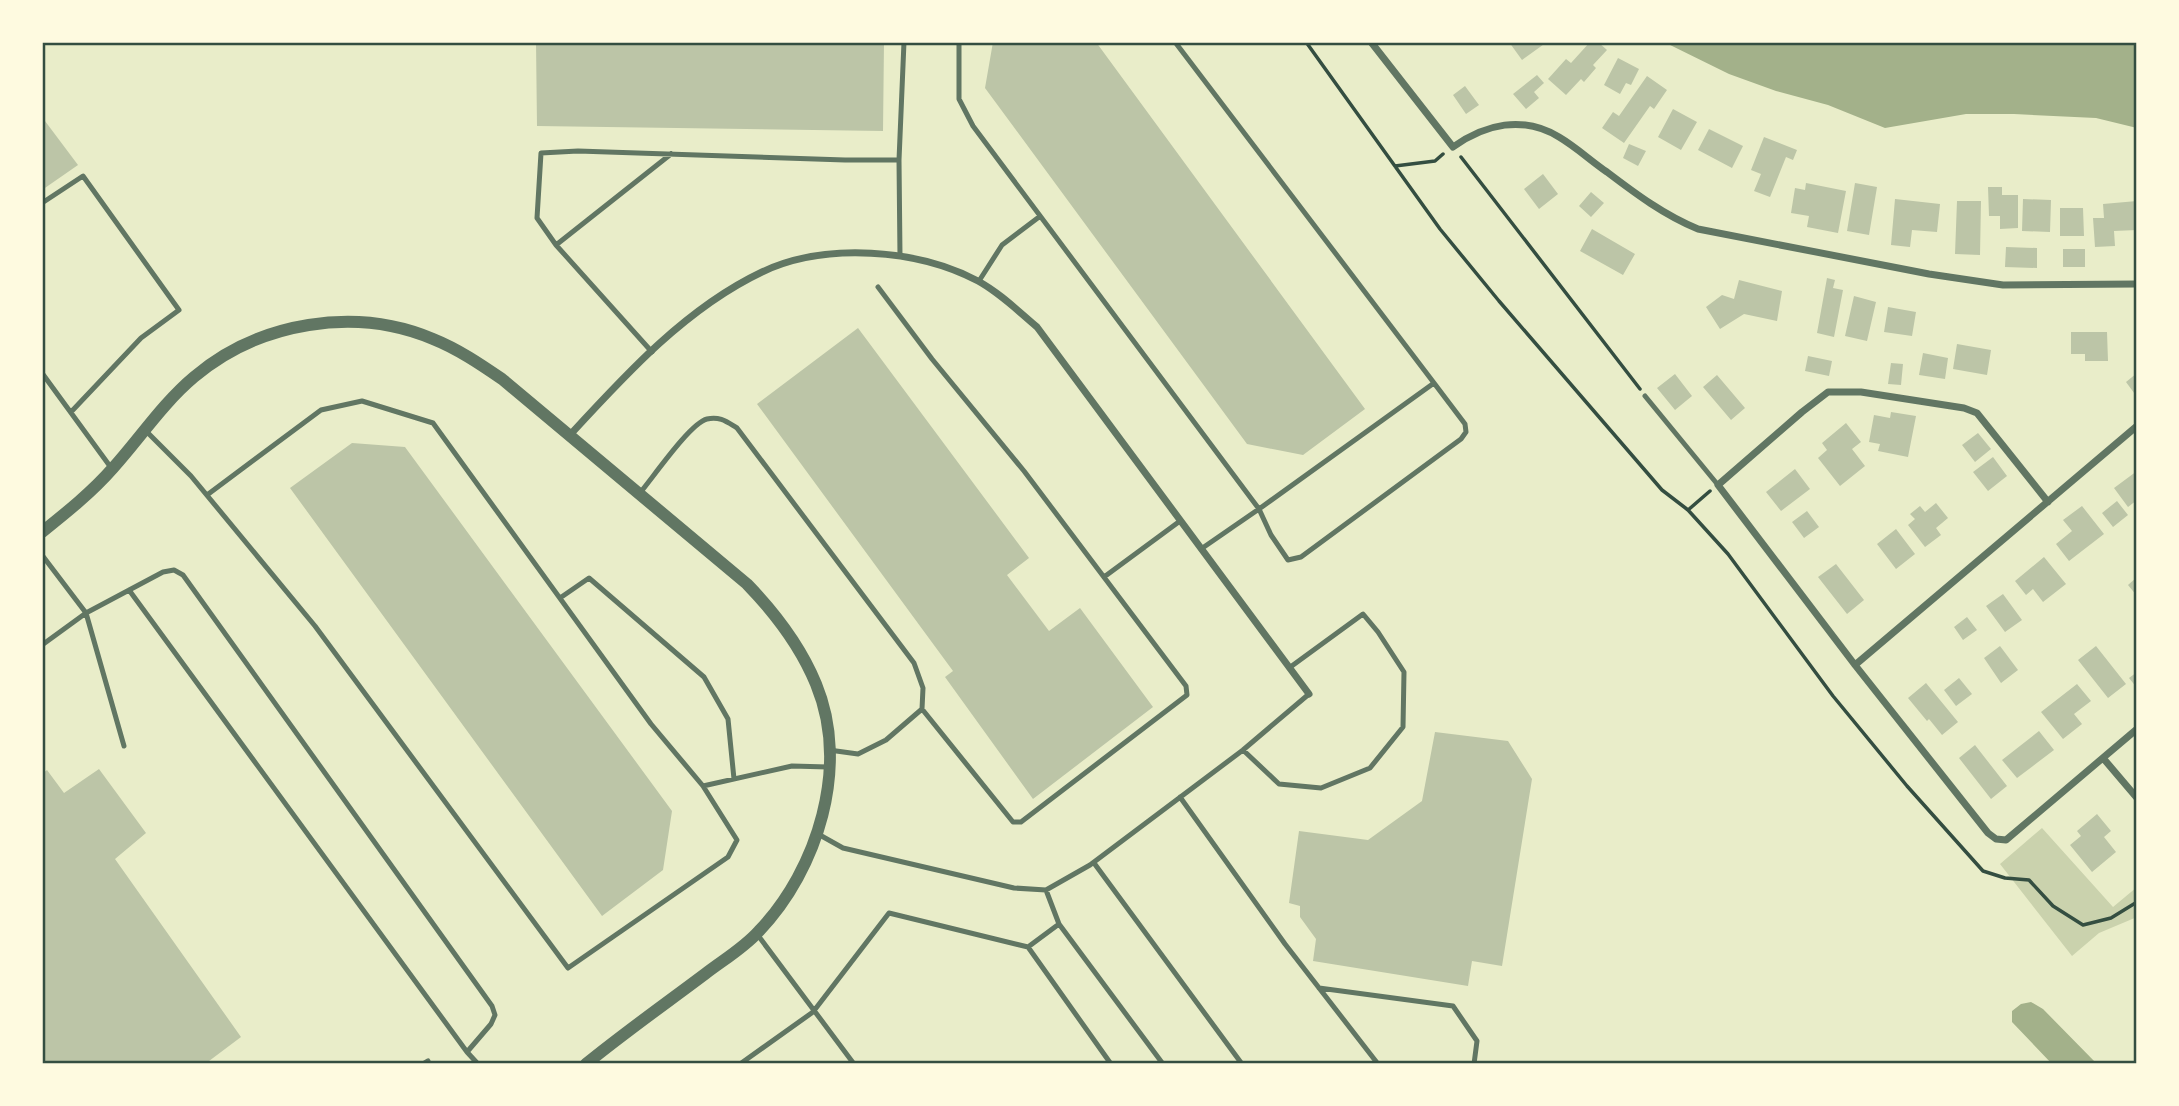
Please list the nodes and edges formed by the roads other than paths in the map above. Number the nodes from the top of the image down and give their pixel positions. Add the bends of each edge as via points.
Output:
1 (904, 42) edge
2 (960, 42) edge
3 (1175, 42) edge
4 (1371, 42) edge
5 (671, 154) junction
6 (899, 160) junction
7 (42, 203) edge
8 (1039, 217) junction
9 (556, 246) junction
10 (900, 256) junction
11 (979, 281) junction
12 (2137, 284) edge
13 (877, 287) dead end
14 (652, 352) junction
15 (42, 373) edge
16 (1434, 383) junction
17 (1645, 396) road end
18 (71, 412) junction
19 (2137, 426) edge
20 (145, 430) junction
21 (569, 436) junction
22 (112, 469) junction
23 (1718, 485) junction
24 (639, 494) junction
25 (207, 495) junction
26 (2048, 502) junction
27 (1259, 509) junction
28 (1180, 521) junction
29 (42, 532) edge
30 (1201, 549) junction
31 (42, 555) edge
32 (1104, 577) junction
33 (129, 590) junction
34 (560, 598) junction
35 (86, 613) junction
36 (42, 645) edge
37 (1855, 665) junction
38 (1289, 668) junction
39 (1309, 694) joint
40 (922, 709) junction
41 (2137, 729) edge
42 (124, 746) dead end
43 (829, 750) junction
44 (1243, 750) junction
45 (2103, 758) junction
46 (828, 767) junction
47 (734, 779) junction
48 (703, 786) junction
49 (1180, 797) junction
50 (2137, 798) edge
51 (818, 834) junction
52 (1094, 863) junction
53 (1046, 890) junction
54 (1059, 924) junction
55 (757, 934) junction
56 (1028, 947) junction
57 (1319, 988) junction
58 (813, 1012) junction
59 (467, 1052) junction
60 (478, 1064) edge
61 (586, 1064) edge
62 (740, 1064) edge
63 (854, 1064) edge
64 (1111, 1064) edge
65 (1163, 1064) edge
66 (1242, 1064) edge
67 (1378, 1064) edge
68 (1474, 1064) edge

1 - 6 lane
2 - 8 lane via 959,99 973,126
3 - 16 lane
4 - 12 street via 1453,146 1483,128 1528,125 1558,136 1652,205 1699,229 2003,285
5 - 6 lane
5 - 9 lane
5 - 9 lane via 541,153 537,218
6 - 10 lane
7 - 18 lane via 83,176 179,310 141,338
8 - 11 lane via 1002,245
8 - 27 lane
9 - 14 lane
10 - 11 street
10 - 14 street via 843,253 764,271 680,325
11 - 28 street via 1037,327
13 - 32 lane
14 - 21 street
15 - 18 lane
16 - 27 lane
16 - 27 lane via 1465,424 1461,439 1301,557 1288,560
17 - 23 lane
18 - 22 lane
19 - 26 street
20 - 21 street via 194,377 231,351 309,324 354,321 393,326 468,356
20 - 22 street
20 - 25 lane
21 - 24 street
22 - 29 street
23 - 26 street via 1828,392 1861,392 1977,413
23 - 37 street
24 - 40 lane via 704,420 722,418 737,428 914,663 923,688
24 - 43 street via 747,584 776,615 817,686
25 - 34 lane via 321,410 362,401 433,423
25 - 48 lane via 315,626 568,968 728,857 737,840
26 - 37 street
27 - 30 lane
28 - 30 street
28 - 32 lane
30 - 38 street
31 - 35 lane
32 - 40 lane via 1185,686 1187,695 1021,822 1013,822
33 - 35 lane
33 - 59 lane
33 - 59 lane via 163,572 174,569 183,575 492,1006 491,1024
34 - 47 lane via 589,578 704,677 728,719
34 - 48 lane via 651,724
35 - 36 lane
35 - 42 lane
37 - 45 street via 1996,839 2006,840
38 - 39 street
38 - 44 lane via 1363,614 1404,672 1403,727 1370,768 1321,788 1279,784
39 - 44 lane
40 - 43 lane via 886,740 858,754
41 - 45 street
43 - 46 street
44 - 49 lane
45 - 50 street
46 - 47 lane via 792,766
46 - 51 street
47 - 48 lane
49 - 52 lane
49 - 57 lane
51 - 53 lane via 843,848 1014,888
51 - 55 street via 793,888
52 - 53 lane
52 - 66 lane
53 - 54 lane
54 - 56 lane
54 - 65 lane
55 - 58 lane
55 - 61 street
56 - 58 lane via 889,913
56 - 64 lane
57 - 67 lane
57 - 68 lane via 1452,1006 1477,1041
58 - 62 lane
58 - 63 lane
59 - 60 lane

